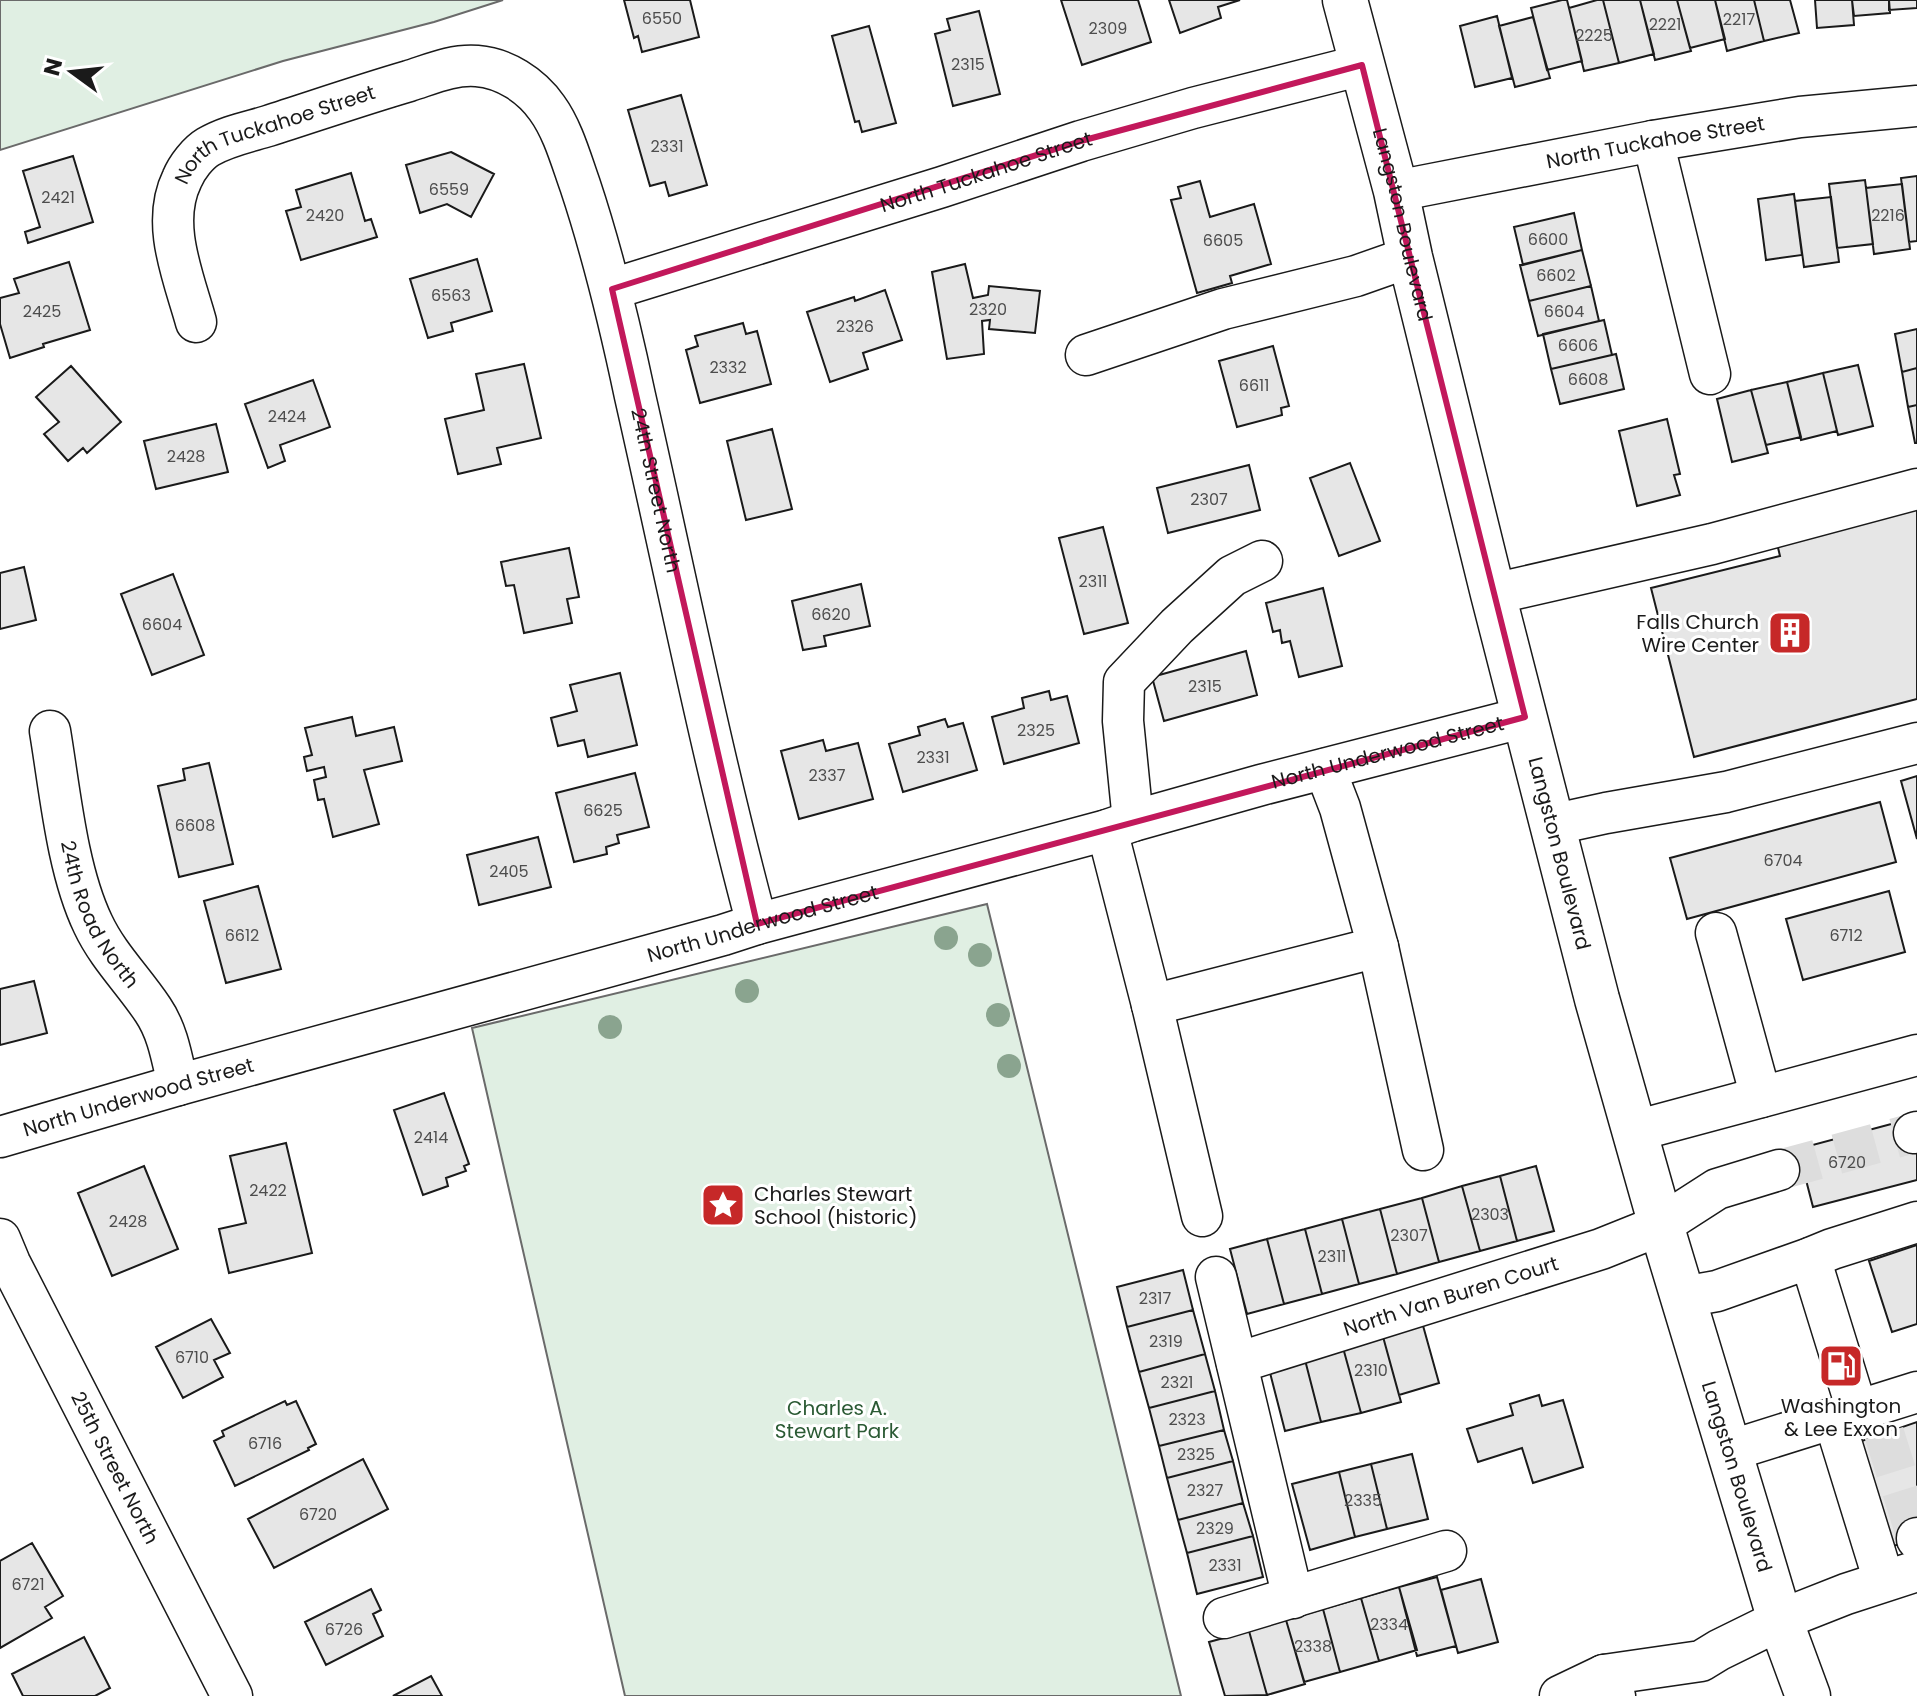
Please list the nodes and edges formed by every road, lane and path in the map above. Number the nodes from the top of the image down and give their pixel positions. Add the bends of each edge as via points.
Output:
1 (1345, 0) edge
2 (1362, 65) junction
3 (513, 77) joint
4 (1917, 106) edge
5 (1653, 141) junction
6 (1396, 191) junction
7 (1410, 257) junction
8 (612, 289) junction
9 (196, 322) dead end
10 (1086, 355) dead end
11 (1710, 374) dead end
12 (1917, 489) edge
13 (1262, 561) dead end
14 (1493, 594) junction
15 (1525, 717) junction
16 (50, 731) dead end
17 (1917, 743) edge
18 (1325, 769) junction
19 (1120, 825) junction
20 (1551, 825) junction
21 (757, 924) junction
22 (1716, 933) dead end
23 (1378, 947) junction
24 (1152, 1005) junction
25 (1917, 1055) edge
26 (178, 1085) junction
27 (1761, 1097) junction
28 (1635, 1131) junction
29 (0, 1137) edge
30 (1423, 1150) dead end
31 (1779, 1170) tunnel mouth
32 (1202, 1216) dead end
33 (1917, 1222) edge
34 (1661, 1225) junction
35 (0, 1239) edge
36 (1810, 1258) junction
37 (1216, 1277) dead end
38 (1683, 1297) junction
39 (1237, 1363) junction
40 (1917, 1392) edge
41 (1863, 1417) junction
42 (1729, 1451) junction
43 (1446, 1551) dead end
44 (1900, 1576) edge
45 (1293, 1598) junction
46 (1224, 1618) dead end
47 (1780, 1620) junction
48 (1610, 1685) edge
49 (232, 1696) edge
50 (1560, 1696) edge
51 (1808, 1696) edge

1 - 2 main road, Langston Boulevard
2 - 6 main road, Langston Boulevard
2 - 8 street, North Tuckahoe Street via 1081,141
3 - 8 street, 24th Street North via 552,116
3 - 9 street, North Tuckahoe Street via 485,67 452,68 204,149 181,180 173,222
4 - 5 street, North Tuckahoe Street via 1800,117
5 - 6 street, North Tuckahoe Street
5 - 11 street
6 - 7 main road, Langston Boulevard
7 - 10 street via 1223,309
7 - 14 main road, Langston Boulevard
8 - 21 street, 24th Street North
12 - 14 street via 1712,544
13 - 19 street via 1232,576 1124,682
14 - 15 main road, Langston Boulevard
15 - 18 street, North Underwood Street
15 - 20 main road, Langston Boulevard
16 - 26 street, 24th Road North via 80,890 104,944 161,1024
17 - 20 street via 1726,792
18 - 19 street, North Underwood Street
18 - 23 street
19 - 21 street, North Underwood Street
19 - 24 street
20 - 28 main road, Langston Boulevard
21 - 26 street, North Underwood Street
22 - 27 street
23 - 24 street
23 - 30 street
24 - 32 street
25 - 27 street
26 - 29 street, North Underwood Street
27 - 28 street
28 - 34 main road, Langston Boulevard
31 - 34 street, North Van Buren Court via 1717,1189
33 - 36 street
34 - 38 main road, Langston Boulevard
34 - 39 street, North Van Buren Court via 1601,1249
35 - 49 street, 25th Street North
36 - 38 street via 1717,1291
36 - 41 street
37 - 39 street
38 - 42 main road, Langston Boulevard
39 - 45 street
40 - 41 street
41 - 42 street
41 - 44 street
42 - 47 main road, Langston Boulevard
43 - 45 street
44 - 47 street
45 - 46 street
47 - 48 street via 1701,1661
47 - 51 main road, Langston Boulevard
48 - 50 street

